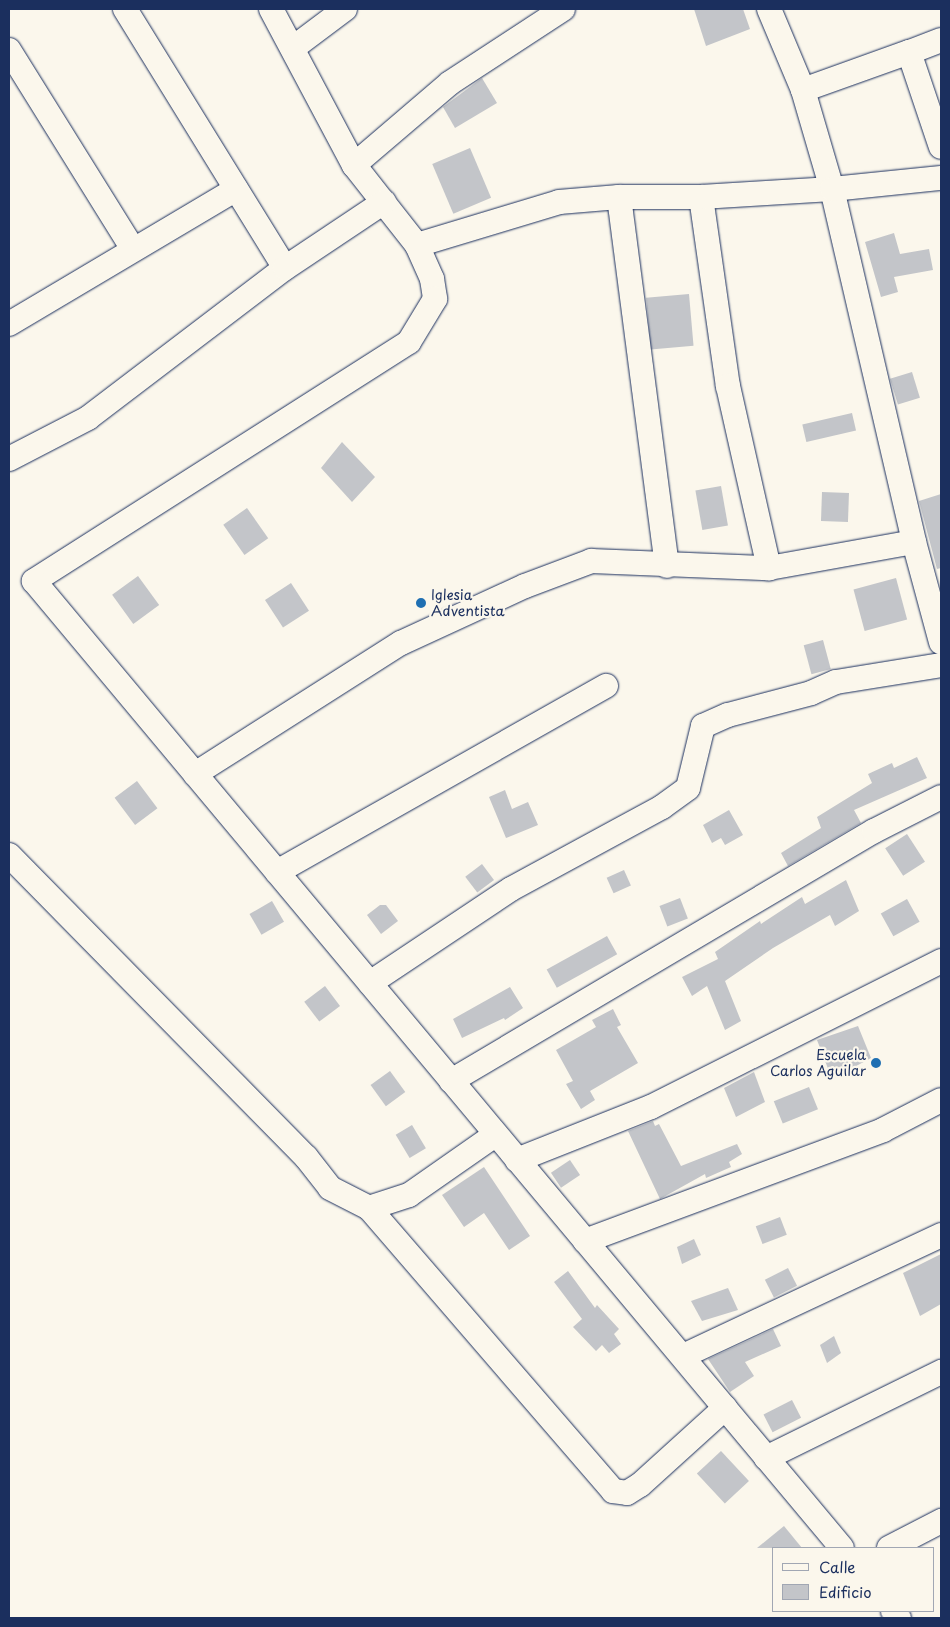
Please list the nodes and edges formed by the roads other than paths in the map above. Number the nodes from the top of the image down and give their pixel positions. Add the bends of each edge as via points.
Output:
1 (125, 9) edge
2 (272, 9) edge
3 (345, 9) edge
4 (563, 9) edge
5 (769, 9) edge
6 (941, 40) edge
7 (293, 48) junction
8 (9, 50) edge
9 (908, 52) junction
10 (803, 90) junction
11 (941, 147) edge
12 (354, 164) junction
13 (941, 178) edge
14 (236, 189) junction
15 (832, 189) junction
16 (619, 196) junction
17 (701, 197) junction
18 (384, 202) junction
19 (417, 245) junction
20 (133, 249) junction
21 (285, 268) junction
22 (9, 324) edge
23 (9, 459) edge
24 (914, 542) junction
25 (667, 566) junction
26 (769, 568) junction
27 (941, 642) edge
28 (941, 665) edge
29 (606, 686) dead end
30 (195, 774) junction
31 (941, 797) edge
32 (9, 855) edge
33 (277, 872) junction
34 (941, 961) edge
35 (370, 983) junction
36 (451, 1081) junction
37 (941, 1100) edge
38 (495, 1135) junction
39 (517, 1160) junction
40 (369, 1208) junction
41 (941, 1235) edge
42 (585, 1241) junction
43 (683, 1356) junction
44 (941, 1372) edge
45 (725, 1408) junction
46 (766, 1458) junction
47 (941, 1521) edge
48 (841, 1547) edge
49 (891, 1547) edge

1 - 14 street
2 - 7 street
3 - 7 street
4 - 12 street via 450,83
5 - 10 street
6 - 9 street
7 - 12 street
8 - 20 street
9 - 10 street
9 - 11 street
10 - 15 street
12 - 18 street
13 - 15 street
14 - 20 street
14 - 21 street
15 - 17 street
15 - 24 street
16 - 17 street
16 - 19 street via 559,202
16 - 25 street
17 - 26 street via 728,386
18 - 19 street
18 - 21 street
19 - 30 street via 432,279 435,299 409,342 34,581
20 - 22 street via 92,278
21 - 23 street via 88,418
24 - 26 street
24 - 27 street
25 - 26 street
25 - 30 street via 591,561 525,586 401,643
28 - 35 street via 836,682 811,693 728,715 703,726 688,788 662,807 511,889
29 - 33 street
30 - 33 street
31 - 36 street via 874,831
32 - 40 street via 299,1150 330,1188
33 - 35 street
34 - 39 street via 651,1107
35 - 36 street
36 - 38 street
37 - 42 street via 883,1130
38 - 39 street
38 - 40 street via 409,1195
39 - 42 street
40 - 45 street via 613,1491 627,1493 640,1485
41 - 43 street
42 - 43 street
43 - 45 street
44 - 46 street
45 - 46 street
46 - 48 street
47 - 49 street

